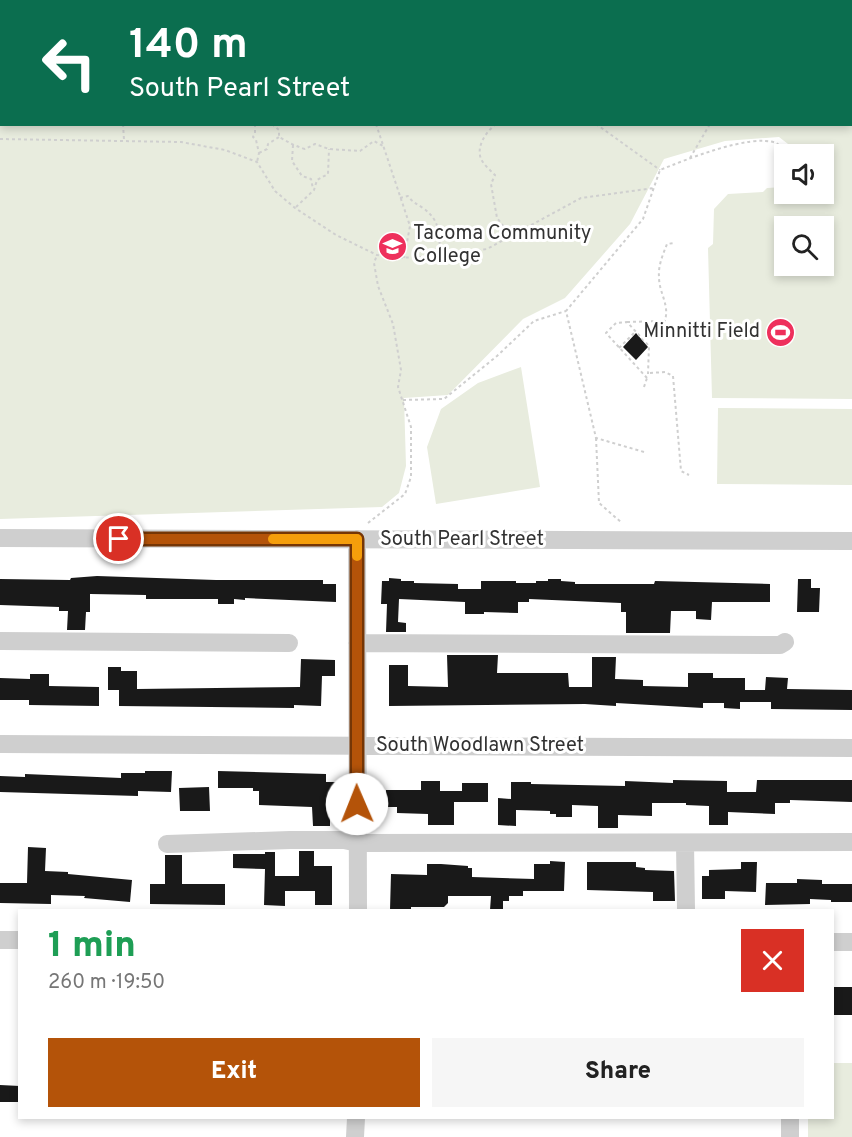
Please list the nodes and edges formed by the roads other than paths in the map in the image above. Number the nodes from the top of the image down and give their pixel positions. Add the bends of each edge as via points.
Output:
1 (0, 538) edge
2 (357, 539) junction
3 (852, 541) edge
4 (0, 641) edge
5 (785, 642) dead end
6 (289, 643) dead end
7 (357, 643) junction
8 (0, 744) edge
9 (357, 745) junction
10 (852, 748) edge
11 (852, 842) edge
12 (358, 843) junction
13 (685, 843) junction
14 (167, 844) dead end
15 (358, 909) edge
16 (686, 909) edge
17 (0, 940) edge
18 (18, 940) edge
19 (834, 942) edge
20 (852, 942) edge
21 (356, 1119) edge
22 (790, 1119) edge
23 (356, 1137) edge
24 (790, 1137) edge

1 - 2 street, South Pearl Street
2 - 3 street, South Pearl Street
2 - 7 street
4 - 6 street
5 - 7 street
7 - 9 street
8 - 9 street, South Woodlawn Street
9 - 10 street, South Woodlawn Street
9 - 12 street
11 - 13 street
12 - 13 street
12 - 14 street via 290,840
12 - 15 street
13 - 16 street
17 - 18 street
19 - 20 street
21 - 23 street
22 - 24 street

